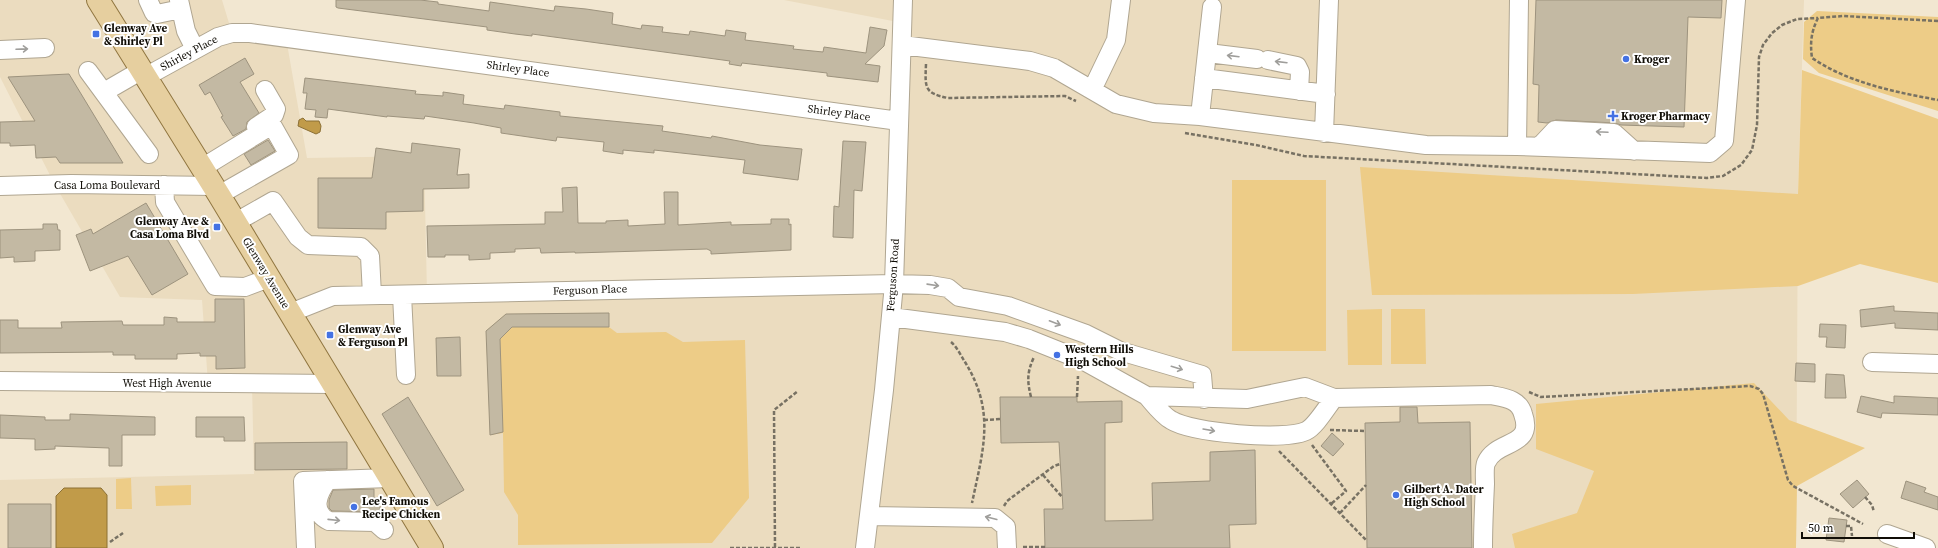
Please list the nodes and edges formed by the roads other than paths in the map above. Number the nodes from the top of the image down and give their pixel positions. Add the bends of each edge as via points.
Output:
1 (98, 0) edge
2 (148, 0) edge
3 (903, 0) edge
4 (1121, 0) edge
5 (1329, 0) edge
6 (1519, 0) edge
7 (1736, 0) edge
8 (180, 5) edge
9 (1212, 7) dead end
10 (902, 45) junction
11 (45, 48) dead end
12 (195, 49) junction
13 (0, 50) edge
14 (1208, 53) junction
15 (88, 71) dead end
16 (145, 73) junction
17 (1204, 78) junction
18 (265, 90) dead end
19 (1092, 90) junction
20 (1299, 91) junction
21 (104, 92) junction
22 (1326, 94) junction
23 (1200, 116) junction
24 (899, 121) junction
25 (1324, 133) junction
26 (1517, 146) junction
27 (149, 154) dead end
28 (201, 165) junction
29 (164, 185) junction
30 (0, 186) edge
31 (217, 191) junction
32 (236, 222) junction
33 (269, 278) junction
34 (894, 284) junction
35 (372, 295) junction
36 (402, 295) junction
37 (290, 313) junction
38 (891, 317) junction
39 (1872, 362) dead end
40 (1938, 364) edge
41 (406, 375) dead end
42 (0, 381) edge
43 (333, 384) junction
44 (1147, 396) junction
45 (1204, 398) junction
46 (1334, 398) junction
47 (390, 478) junction
48 (328, 480) junction
49 (869, 516) junction
50 (384, 530) dead end
51 (1887, 534) dead end
52 (306, 548) edge
53 (432, 548) edge
54 (865, 548) edge
55 (1007, 548) edge
56 (1483, 548) edge
57 (1926, 548) edge

1 - 16 main road, Glenway Avenue
2 - 8 street via 157,14
3 - 10 street, Ferguson Road
4 - 19 street via 1116,40
5 - 22 street
6 - 26 street
7 - 26 street via 1724,141 1710,154
8 - 12 street via 186,31
9 - 14 street
10 - 19 street via 1030,61 1054,68
10 - 24 street, Ferguson Road
13 -> 11 street
12 - 16 street, Shirley Place
12 - 24 street, Shirley Place via 218,37 250,33
14 - 17 street
20 -> 14 street via 1300,72 1297,66
15 - 21 street
16 - 21 street, Shirley Place
16 - 28 main road, Glenway Avenue
17 - 20 street
17 - 23 street
18 - 28 street via 276,109 274,116
19 - 23 street via 1116,104 1154,113
20 - 22 street
21 - 27 street
22 - 25 street
23 - 25 street
24 - 34 street, Ferguson Road
25 - 26 street via 1426,145
28 - 31 main road, Glenway Avenue
28 - 31 street via 272,125 290,155
29 - 30 street, Casa Loma Boulevard
29 - 31 street, Casa Loma Boulevard
29 - 33 street via 165,202 215,286 245,287
31 - 32 main road, Glenway Avenue
32 - 33 main road, Glenway Avenue
32 - 35 street via 273,201 298,237 308,245 361,247 370,256
33 - 37 main road, Glenway Avenue
34 - 36 street, Ferguson Place
34 - 38 street, Ferguson Road
34 -> 45 street, Ferguson Place via 948,288 959,297 1008,306 1086,334 1120,351 1202,375
35 - 36 street, Ferguson Place
35 - 37 street, Ferguson Place via 333,296
36 - 41 street
37 - 43 main road, Glenway Avenue
38 - 44 street via 1005,332 1041,343 1084,361
38 - 49 street, Ferguson Road
39 - 40 street
42 - 43 street, West High Avenue
43 - 47 main road, Glenway Avenue
44 - 45 street
44 -> 46 street via 1171,420 1201,429 1229,434 1297,435 1308,430
45 - 46 street via 1247,398 1305,387
46 - 56 street via 1492,395 1509,398 1521,407 1526,422 1524,434 1514,443 1496,449 1486,463
47 - 48 street
47 - 53 main road, Glenway Avenue
48 -> 50 street via 318,495 322,518 329,521 375,522
48 - 52 street via 303,481
49 - 54 street, Ferguson Road
55 -> 49 street via 1006,527 995,518
51 - 57 street

